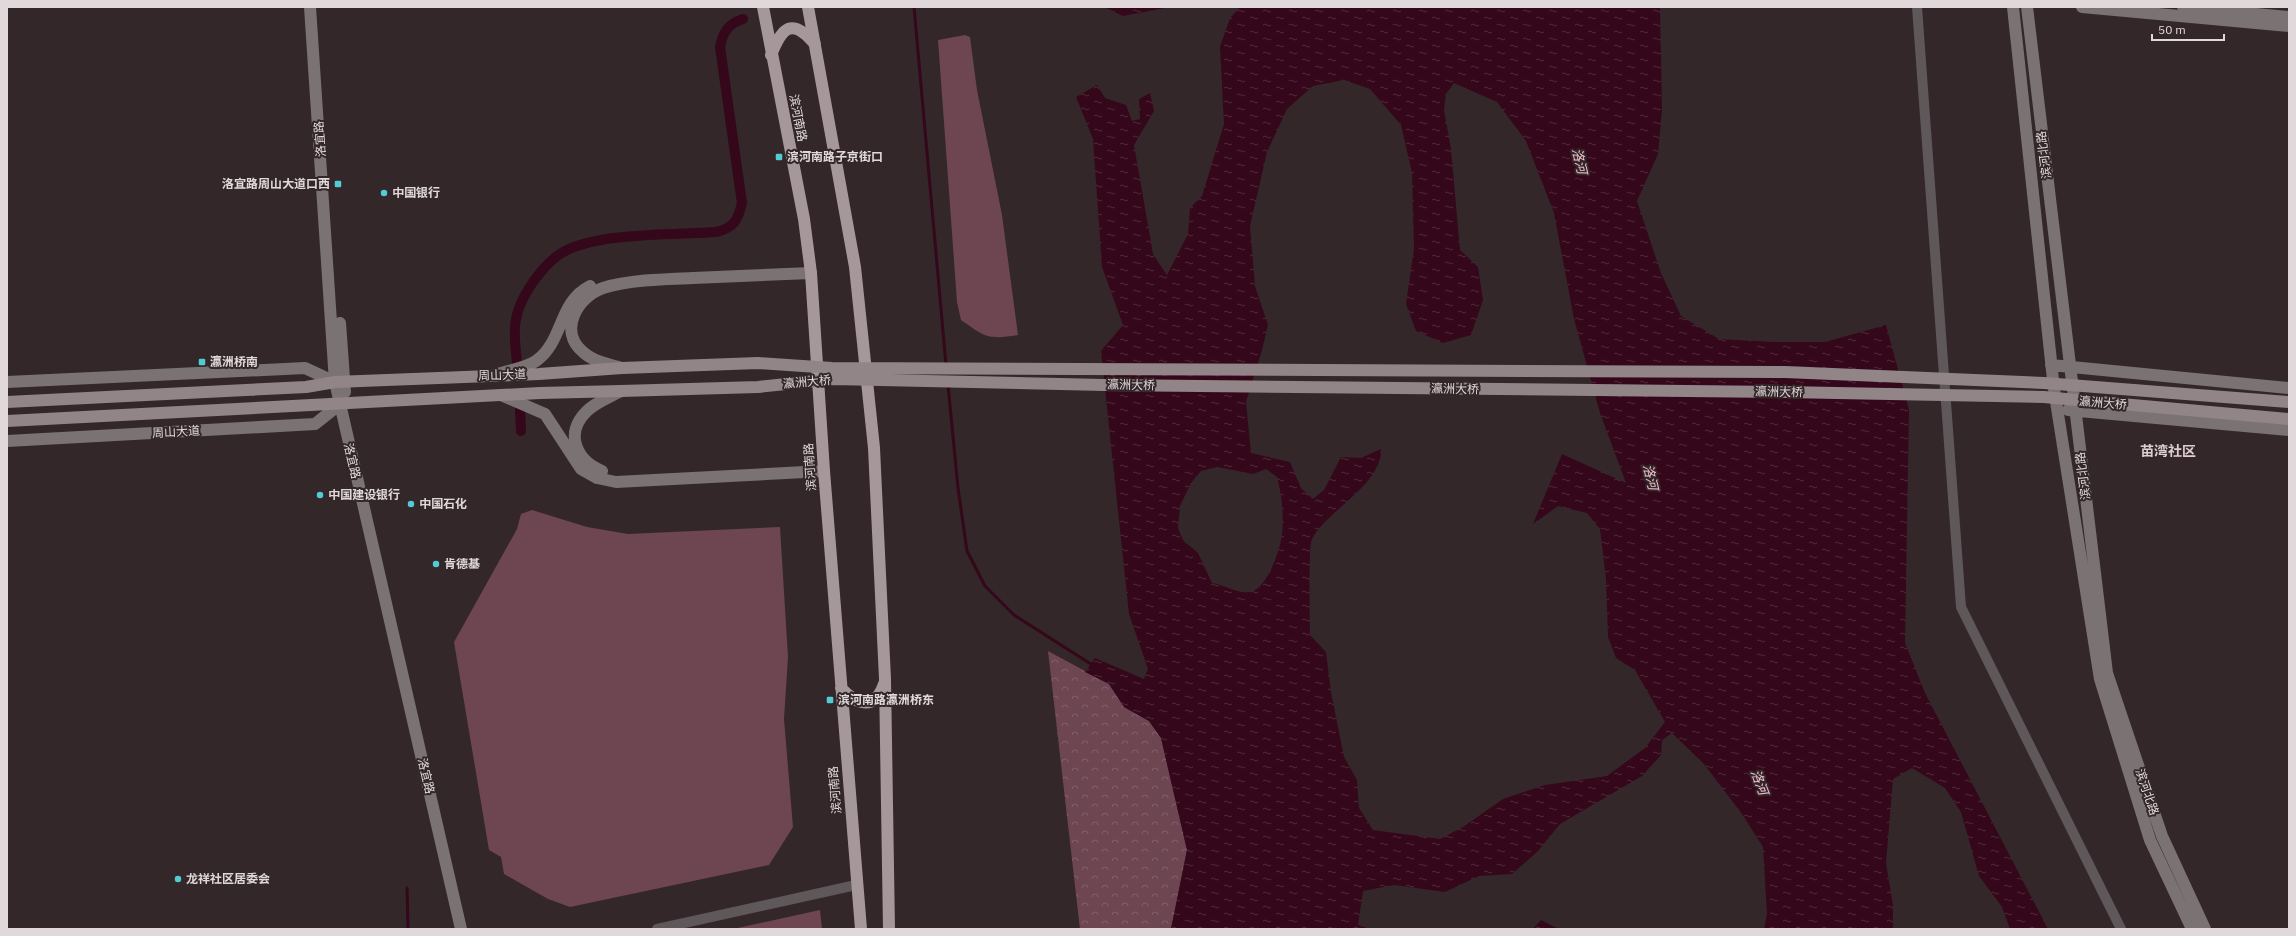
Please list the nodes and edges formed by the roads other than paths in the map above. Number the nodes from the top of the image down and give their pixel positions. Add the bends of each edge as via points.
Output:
1 (310, 7) edge
2 (317, 7) edge
3 (763, 7) edge
4 (808, 7) edge
5 (1917, 7) edge
6 (2013, 7) edge
7 (2027, 7) edge
8 (2082, 7) edge
9 (2183, 7) edge
10 (2289, 17) edge
11 (2289, 26) edge
12 (815, 44) junction
13 (771, 55) junction
14 (812, 273) junction
15 (654, 280) junction
16 (2051, 365) junction
17 (2070, 367) junction
18 (622, 368) junction
19 (498, 374) junction
20 (339, 381) junction
21 (7, 382) edge
22 (2289, 388) edge
23 (620, 391) junction
24 (501, 395) junction
25 (7, 402) edge
26 (2289, 402) edge
27 (342, 405) junction
28 (2057, 409) junction
29 (2075, 410) junction
30 (2289, 419) edge
31 (7, 421) edge
32 (2289, 430) edge
33 (7, 441) edge
34 (824, 471) junction
35 (642, 479) junction
36 (885, 679) junction
37 (841, 688) junction
38 (856, 885) junction
39 (461, 929) edge
40 (469, 929) edge
41 (657, 929) edge
42 (861, 929) edge
43 (889, 929) edge
44 (2121, 929) edge
45 (2192, 929) edge
46 (2205, 929) edge

1 - 20 main road, 洛宜路
2 - 20 main road, 洛宜路
3 - 13 highway, 滨河南路
4 - 12 highway
5 - 44 street via 1961,607
6 - 16 main road, 滨河北路
7 - 17 main road, 滨河北路
8 - 11 main road
9 - 10 main road
12 - 13 highway via 806,33 788,28 781,33
12 - 36 highway via 855,267 874,448
13 - 14 highway, 滨河南路 via 804,219
14 - 15 main road
14 - 34 highway, 滨河南路
15 - 18 main road via 603,288 585,297 574,312 573,341 582,352 598,362
15 - 19 main road via 608,279 585,288 568,305 548,350 535,362
16 - 17 main road
16 - 28 main road, 滨河北路
17 - 22 main road
17 - 29 main road, 滨河北路
18 - 19 main road, 周山大道
18 - 26 main road, 瀛洲大桥, bridge via 758,363 840,368 1785,372 2044,383
19 - 20 main road, 周山大道
20 - 21 main road, 周山大道 via 305,368
20 - 25 main road, 周山大道 via 306,387
20 - 27 main road, 洛宜路
23 - 24 main road, 周山大道
23 - 30 main road, 瀛洲大桥, bridge via 758,386 834,379 1769,392 2044,397
23 - 35 main road via 586,412 574,435 576,448 593,468 606,473
24 - 27 main road, 周山大道
24 - 35 main road via 545,414 581,469 597,478 616,482
27 - 31 main road, 周山大道
27 - 33 main road, 周山大道 via 315,424
27 - 39 main road, 洛宜路
27 - 40 main road, 洛宜路
28 - 29 main road
28 - 45 main road, 滨河北路 via 2100,679 2150,840
29 - 32 main road
29 - 46 main road, 滨河北路 via 2107,672 2162,836
34 - 35 main road
34 - 37 highway, 滨河南路
36 - 37 highway via 876,699 866,703 857,702
36 - 43 highway
37 - 38 highway, 滨河南路
38 - 41 street
38 - 42 highway, 滨河南路

